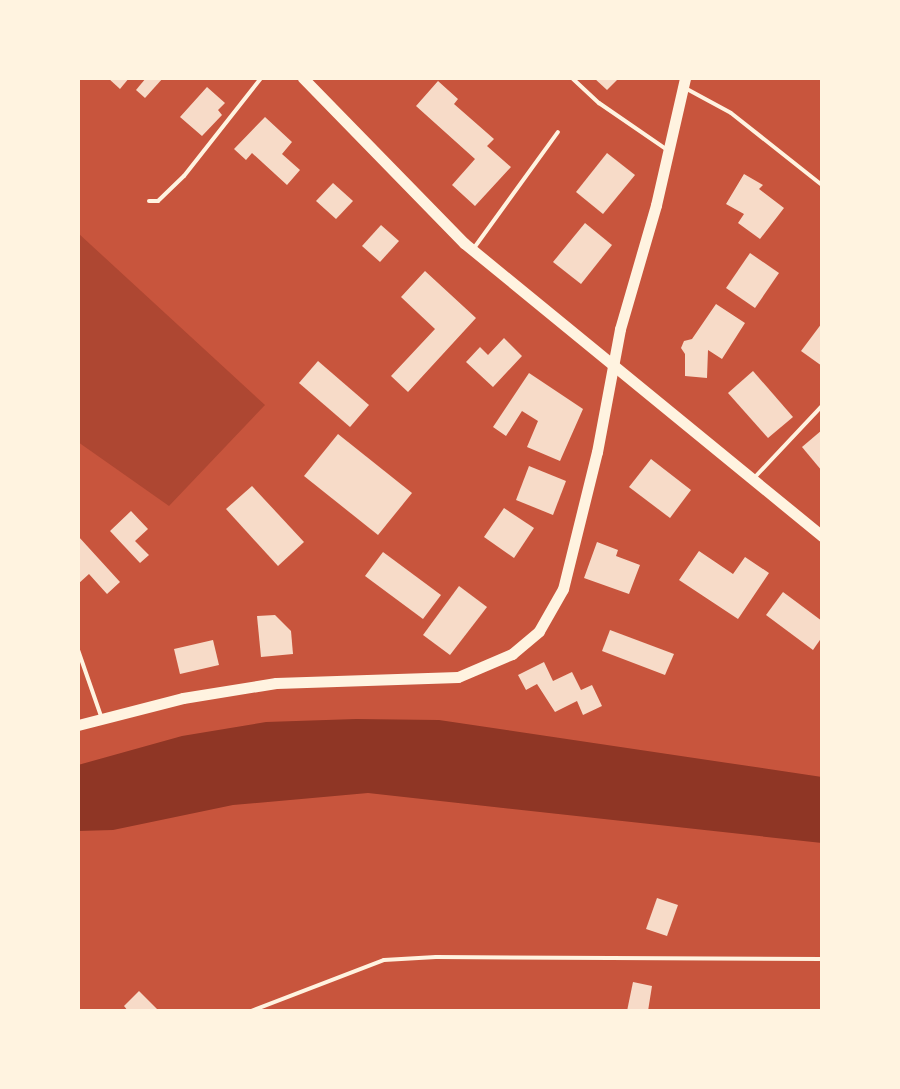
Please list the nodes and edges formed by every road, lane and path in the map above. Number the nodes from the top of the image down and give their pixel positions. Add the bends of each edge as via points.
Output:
1 (261, 78) edge
2 (303, 78) edge
3 (572, 78) edge
4 (684, 82) edge
5 (558, 132) dead end
6 (668, 150) junction
7 (822, 185) edge
8 (149, 201) dead end
9 (472, 249) junction
10 (613, 365) junction
11 (822, 406) edge
12 (753, 479) junction
13 (822, 536) edge
14 (78, 650) edge
15 (102, 718) junction
16 (78, 725) edge
17 (822, 959) edge
18 (251, 1011) edge

1 - 8 lane via 184,176 158,201
2 - 9 street
3 - 6 lane
4 - 6 street
4 - 7 lane
5 - 9 lane
6 - 10 street
9 - 10 street
10 - 12 street
10 - 15 street via 563,589 539,631 512,654 458,677 307,680 223,690
11 - 12 lane
12 - 13 street
14 - 15 lane
15 - 16 street
17 - 18 lane via 384,960

